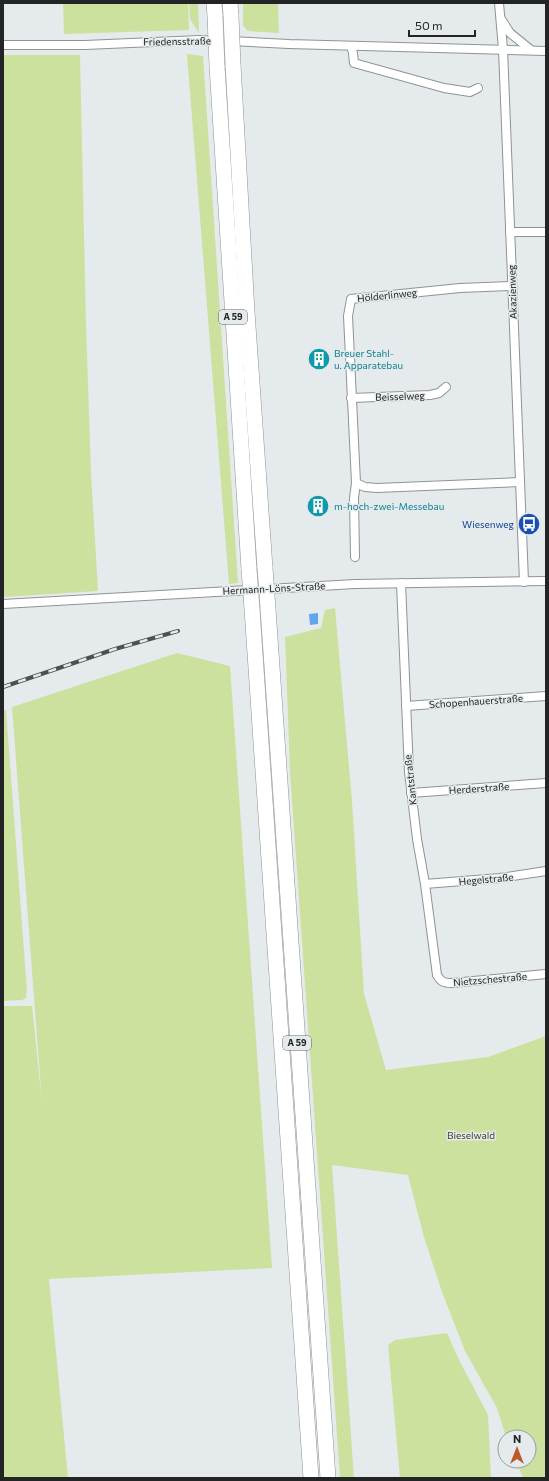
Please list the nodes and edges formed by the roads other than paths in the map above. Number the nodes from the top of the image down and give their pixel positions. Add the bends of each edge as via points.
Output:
1 (500, 3) edge
2 (214, 9) edge
3 (230, 9) edge
4 (501, 19) junction
5 (3, 45) edge
6 (351, 46) junction
7 (503, 50) junction
8 (531, 50) junction
9 (546, 51) edge
10 (478, 88) dead end
11 (510, 232) junction
12 (546, 232) edge
13 (512, 286) junction
14 (446, 387) dead end
15 (351, 398) junction
16 (520, 482) junction
17 (356, 483) junction
18 (355, 556) dead end
19 (524, 582) junction
20 (546, 582) edge
21 (401, 583) junction
22 (3, 604) edge
23 (546, 696) edge
24 (406, 706) junction
25 (546, 783) edge
26 (411, 792) junction
27 (546, 871) edge
28 (425, 884) junction
29 (546, 974) edge
30 (437, 975) joint
31 (311, 1478) edge
32 (328, 1478) edge

1 - 4 street, Akazienweg
2 - 31 highway, A 59, bridge
3 - 32 highway, A 59, bridge via 247,312
4 - 7 street, Akazienweg
4 - 8 street via 510,32
5 - 6 street, Friedensstraße via 85,46 200,40
6 - 7 street, Friedensstraße
6 - 10 street via 354,64 444,88 470,92
7 - 8 street, Friedensstraße
7 - 11 street, Akazienweg
8 - 9 street, Friedensstraße
11 - 12 street
11 - 13 street, Akazienweg
13 - 15 street, Hölderlinweg via 460,288 351,299 348,316
13 - 16 street, Akazienweg
14 - 15 street, Beisselweg via 439,393 430,395
15 - 17 street, Hölderlinweg
16 - 17 street via 377,488
16 - 19 street, Akazienweg
17 - 18 street, Hölderlinweg
19 - 20 street, Hermann-Löns-Straße
19 - 21 street, Hermann-Löns-Straße
21 - 22 street, Hermann-Löns-Straße
21 - 24 street, Kantstraße
23 - 24 street, Schopenhauerstraße
24 - 26 street, Kantstraße
25 - 26 street, Herderstraße
26 - 28 street, Kantstraße
27 - 28 street, Hegelstraße via 500,878
28 - 30 street, Kantstraße
29 - 30 street, Nietzschestraße via 452,983 444,983

